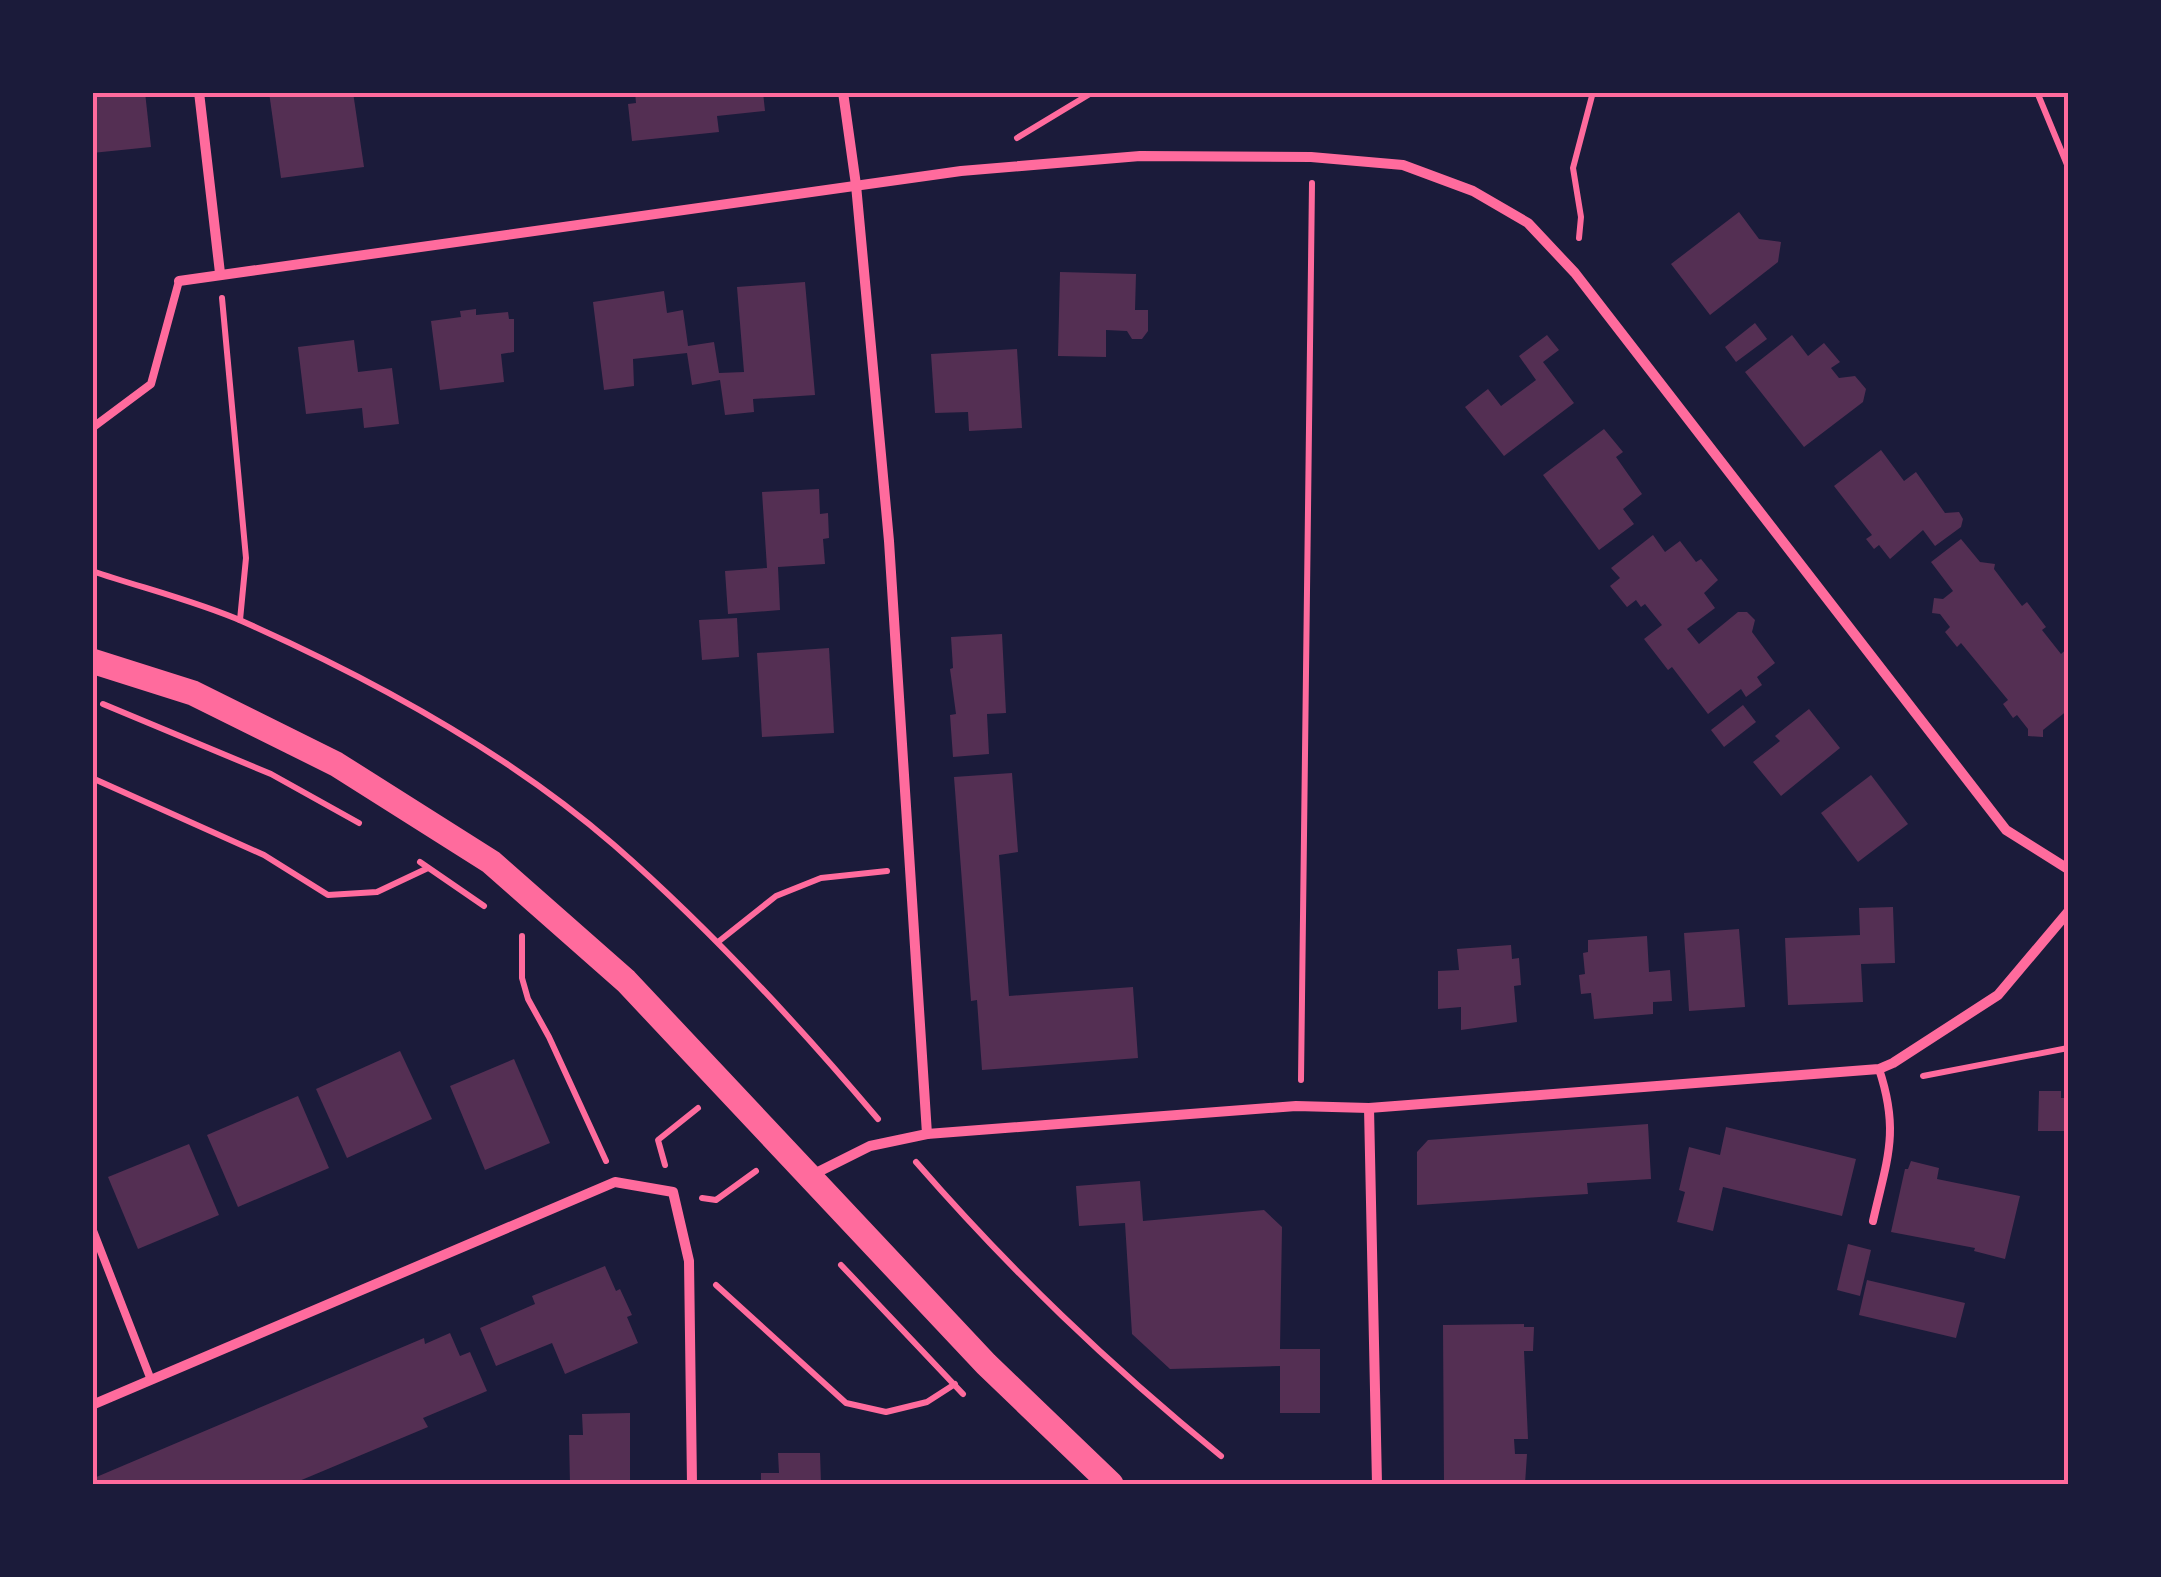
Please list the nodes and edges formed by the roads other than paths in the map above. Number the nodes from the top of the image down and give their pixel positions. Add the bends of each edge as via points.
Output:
1 (199, 92) edge
2 (843, 92) edge
3 (856, 184) junction
4 (220, 273) junction
5 (180, 281) joint
6 (92, 428) edge
7 (92, 661) edge
8 (2068, 869) edge
9 (2068, 912) edge
10 (1879, 1069) junction
11 (1370, 1108) junction
12 (927, 1134) junction
13 (810, 1176) junction
14 (1874, 1221) dead end
15 (92, 1228) edge
16 (151, 1380) junction
17 (92, 1405) edge
18 (692, 1484) edge
19 (1111, 1484) edge
20 (1378, 1484) edge

1 - 4 street
2 - 3 street
3 - 4 street
3 - 8 street via 1140,156 1312,158 1402,164 1528,223 1575,273 2006,830
3 - 12 street via 888,541
4 - 5 street
5 - 6 lane via 152,384
7 - 13 main road via 193,693 336,764 491,862 626,981
9 - 10 street via 1998,996
10 - 11 street
10 - 14 lane via 1892,1130
11 - 12 street via 1296,1106
11 - 20 street
12 - 13 street via 870,1146
13 - 19 main road via 986,1364
15 - 16 lane
16 - 17 street
16 - 18 street via 615,1182 673,1192 689,1261

